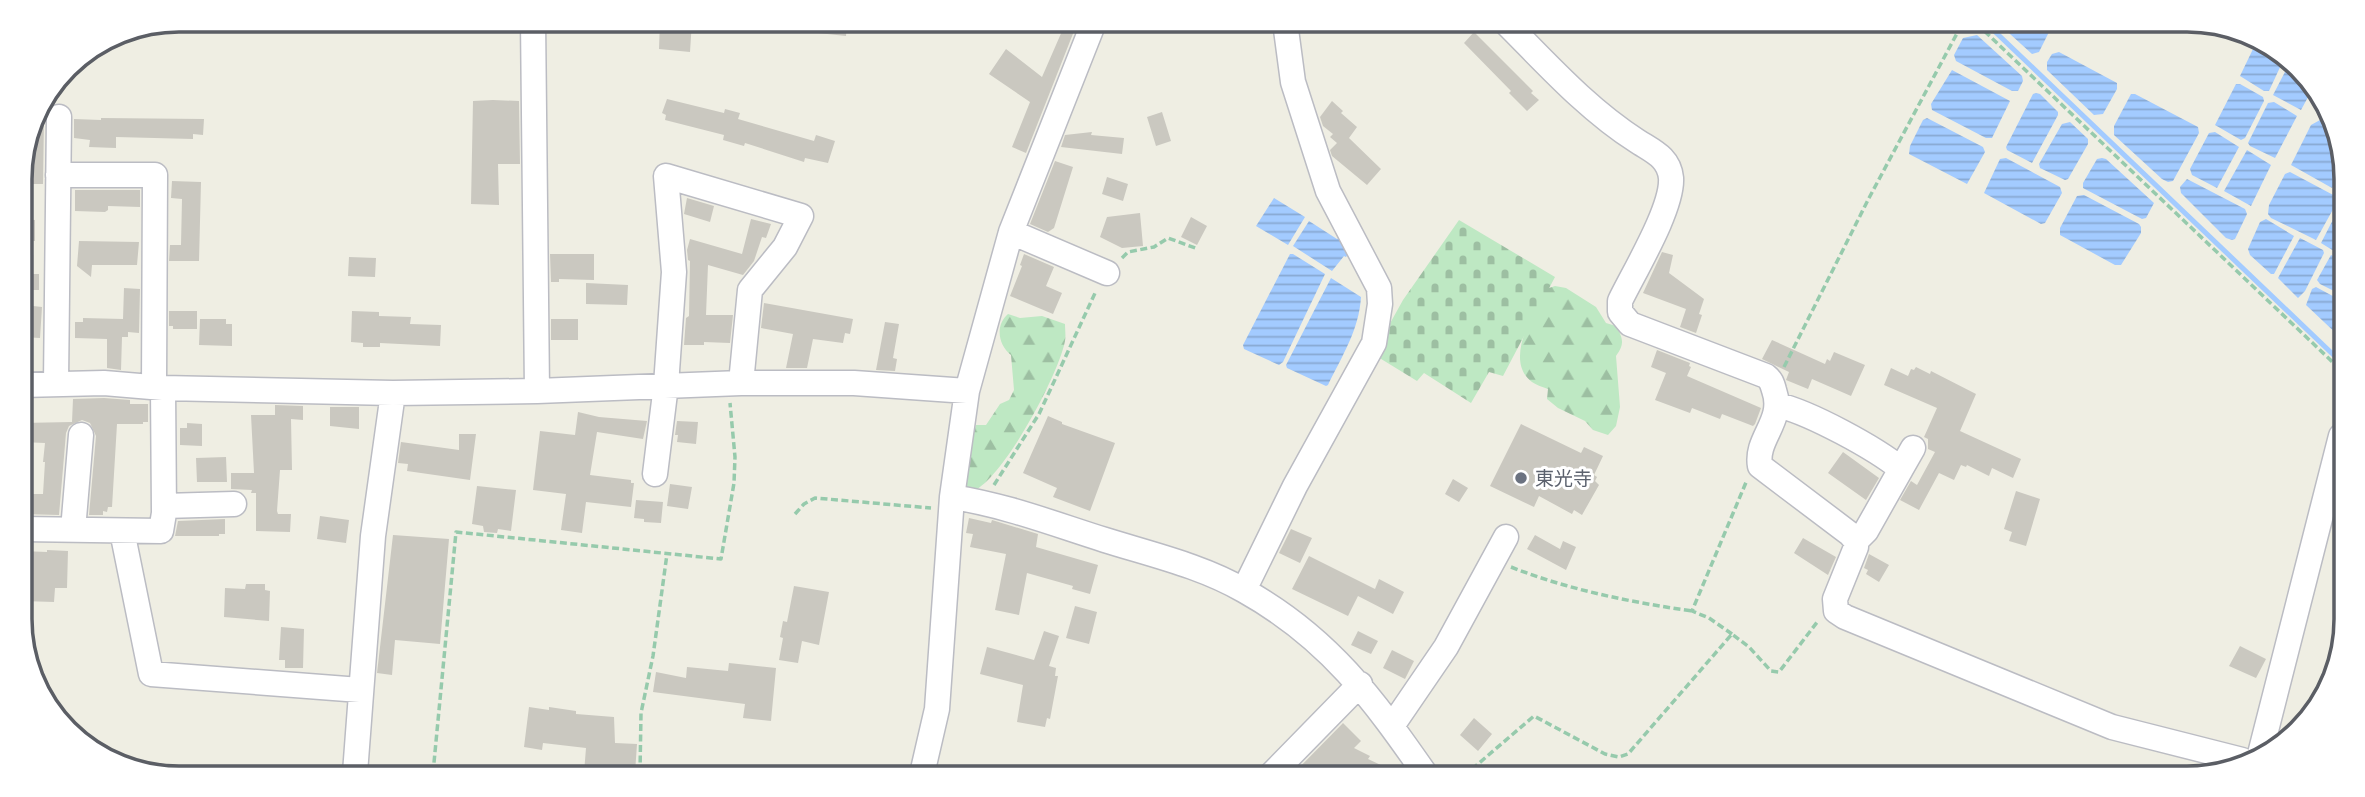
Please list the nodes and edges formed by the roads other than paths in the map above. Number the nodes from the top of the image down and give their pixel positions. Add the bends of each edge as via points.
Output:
1 (533, 32) edge
2 (1090, 32) edge
3 (1286, 32) edge
4 (1515, 32) edge
5 (59, 117) dead end
6 (58, 175) junction
7 (1011, 232) junction
8 (1107, 273) road end
9 (56, 383) junction
10 (741, 383) junction
11 (32, 384) edge
12 (666, 385) junction
13 (158, 388) junction
14 (537, 391) junction
15 (967, 391) junction
16 (393, 393) junction
17 (1776, 397) junction
18 (80, 435) dead end
19 (2334, 463) edge
20 (655, 474) dead end
21 (234, 504) dead end
22 (952, 504) junction
23 (164, 506) junction
24 (32, 529) edge
25 (73, 530) junction
26 (122, 531) junction
27 (1506, 537) dead end
28 (1856, 541) junction
29 (1244, 590) junction
30 (1360, 684) junction
31 (360, 690) junction
32 (1392, 726) junction
33 (2262, 744) edge
34 (2232, 758) edge
35 (1280, 765) edge
36 (1419, 765) edge
37 (355, 766) edge
38 (924, 766) edge

1 - 14 street
2 - 7 street
3 - 29 street via 1293,82 1328,191 1379,288 1380,304 1374,344 1295,486
4 - 17 street via 1594,109 1660,154 1667,165 1670,192 1620,301 1624,318 1766,376
5 - 6 street
6 - 9 street
6 - 13 street via 155,175
7 - 8 street
7 - 15 street
9 - 11 street
9 - 13 street
10 - 12 street
10 - 12 street via 750,290 785,247 801,216 666,176 674,272
10 - 15 street via 854,383
12 - 14 street
12 - 20 street
13 - 16 street
13 - 23 street
14 - 16 street
15 - 22 street
16 - 31 street via 373,537
17 - 28 street via 1760,466
17 - 28 street via 1888,458 1907,458
18 - 25 street
19 - 33 street
21 - 23 street
22 - 29 street via 983,502 1177,562
22 - 38 street via 938,698
23 - 26 street via 161,531
24 - 25 street
25 - 26 street
26 - 31 street via 151,674
27 - 32 street via 1446,647
28 - 34 street via 1835,599 1836,611 1845,617 2112,727
29 - 30 street via 1325,647
30 - 32 street
30 - 35 street
31 - 37 street
32 - 36 street

